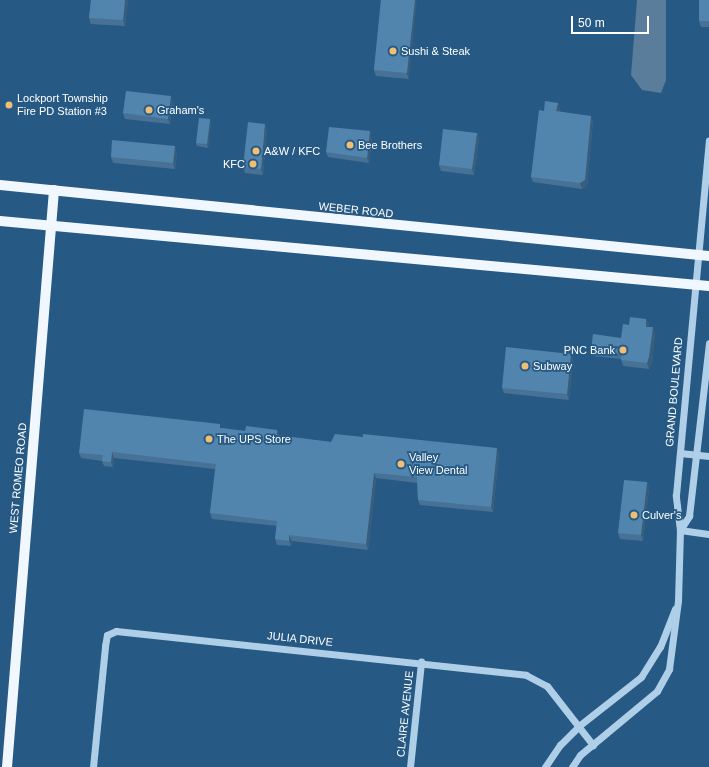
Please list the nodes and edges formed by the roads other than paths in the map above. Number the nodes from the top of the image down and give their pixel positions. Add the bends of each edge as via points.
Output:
1 (709, 141) edge
2 (0, 185) edge
3 (54, 190) junction
4 (0, 222) edge
5 (51, 227) junction
6 (698, 255) junction
7 (709, 256) edge
8 (695, 285) junction
9 (709, 286) edge
10 (709, 344) edge
11 (680, 453) junction
12 (697, 455) junction
13 (709, 456) edge
14 (680, 530) junction
15 (709, 534) edge
16 (678, 601) junction
17 (421, 662) junction
18 (580, 725) junction
19 (593, 745) junction
20 (7, 767) edge
21 (93, 767) edge
22 (410, 767) edge
23 (545, 767) edge
24 (572, 767) edge

1 - 6 street, GRAND BOULEVARD
2 - 3 main road, WEBER ROAD
3 - 5 main road, WEST ROMEO ROAD
3 - 6 main road, WEBER ROAD
4 - 5 main road
5 - 8 main road
5 - 20 main road, WEST ROMEO ROAD
6 - 7 main road, WEBER ROAD
6 - 8 street, GRAND BOULEVARD
8 - 9 main road
8 - 11 street, GRAND BOULEVARD
10 - 12 street, GRAND BOULEVARD
11 - 12 street
11 - 14 street, GRAND BOULEVARD via 675,508
12 - 13 street
12 - 14 street, GRAND BOULEVARD via 689,516
14 - 15 street
14 - 16 street, GRAND BOULEVARD
16 - 18 street, GRAND BOULEVARD via 660,647 641,677
16 - 19 street, GRAND BOULEVARD via 669,669 657,691
17 - 18 street, JULIA DRIVE via 526,675 547,686
17 - 21 street, JULIA DRIVE via 116,631 108,635 105,646
17 - 22 street, CLAIRE AVENUE
18 - 19 street, JULIA DRIVE
18 - 23 street, GRAND BOULEVARD via 560,745
19 - 24 street, GRAND BOULEVARD

